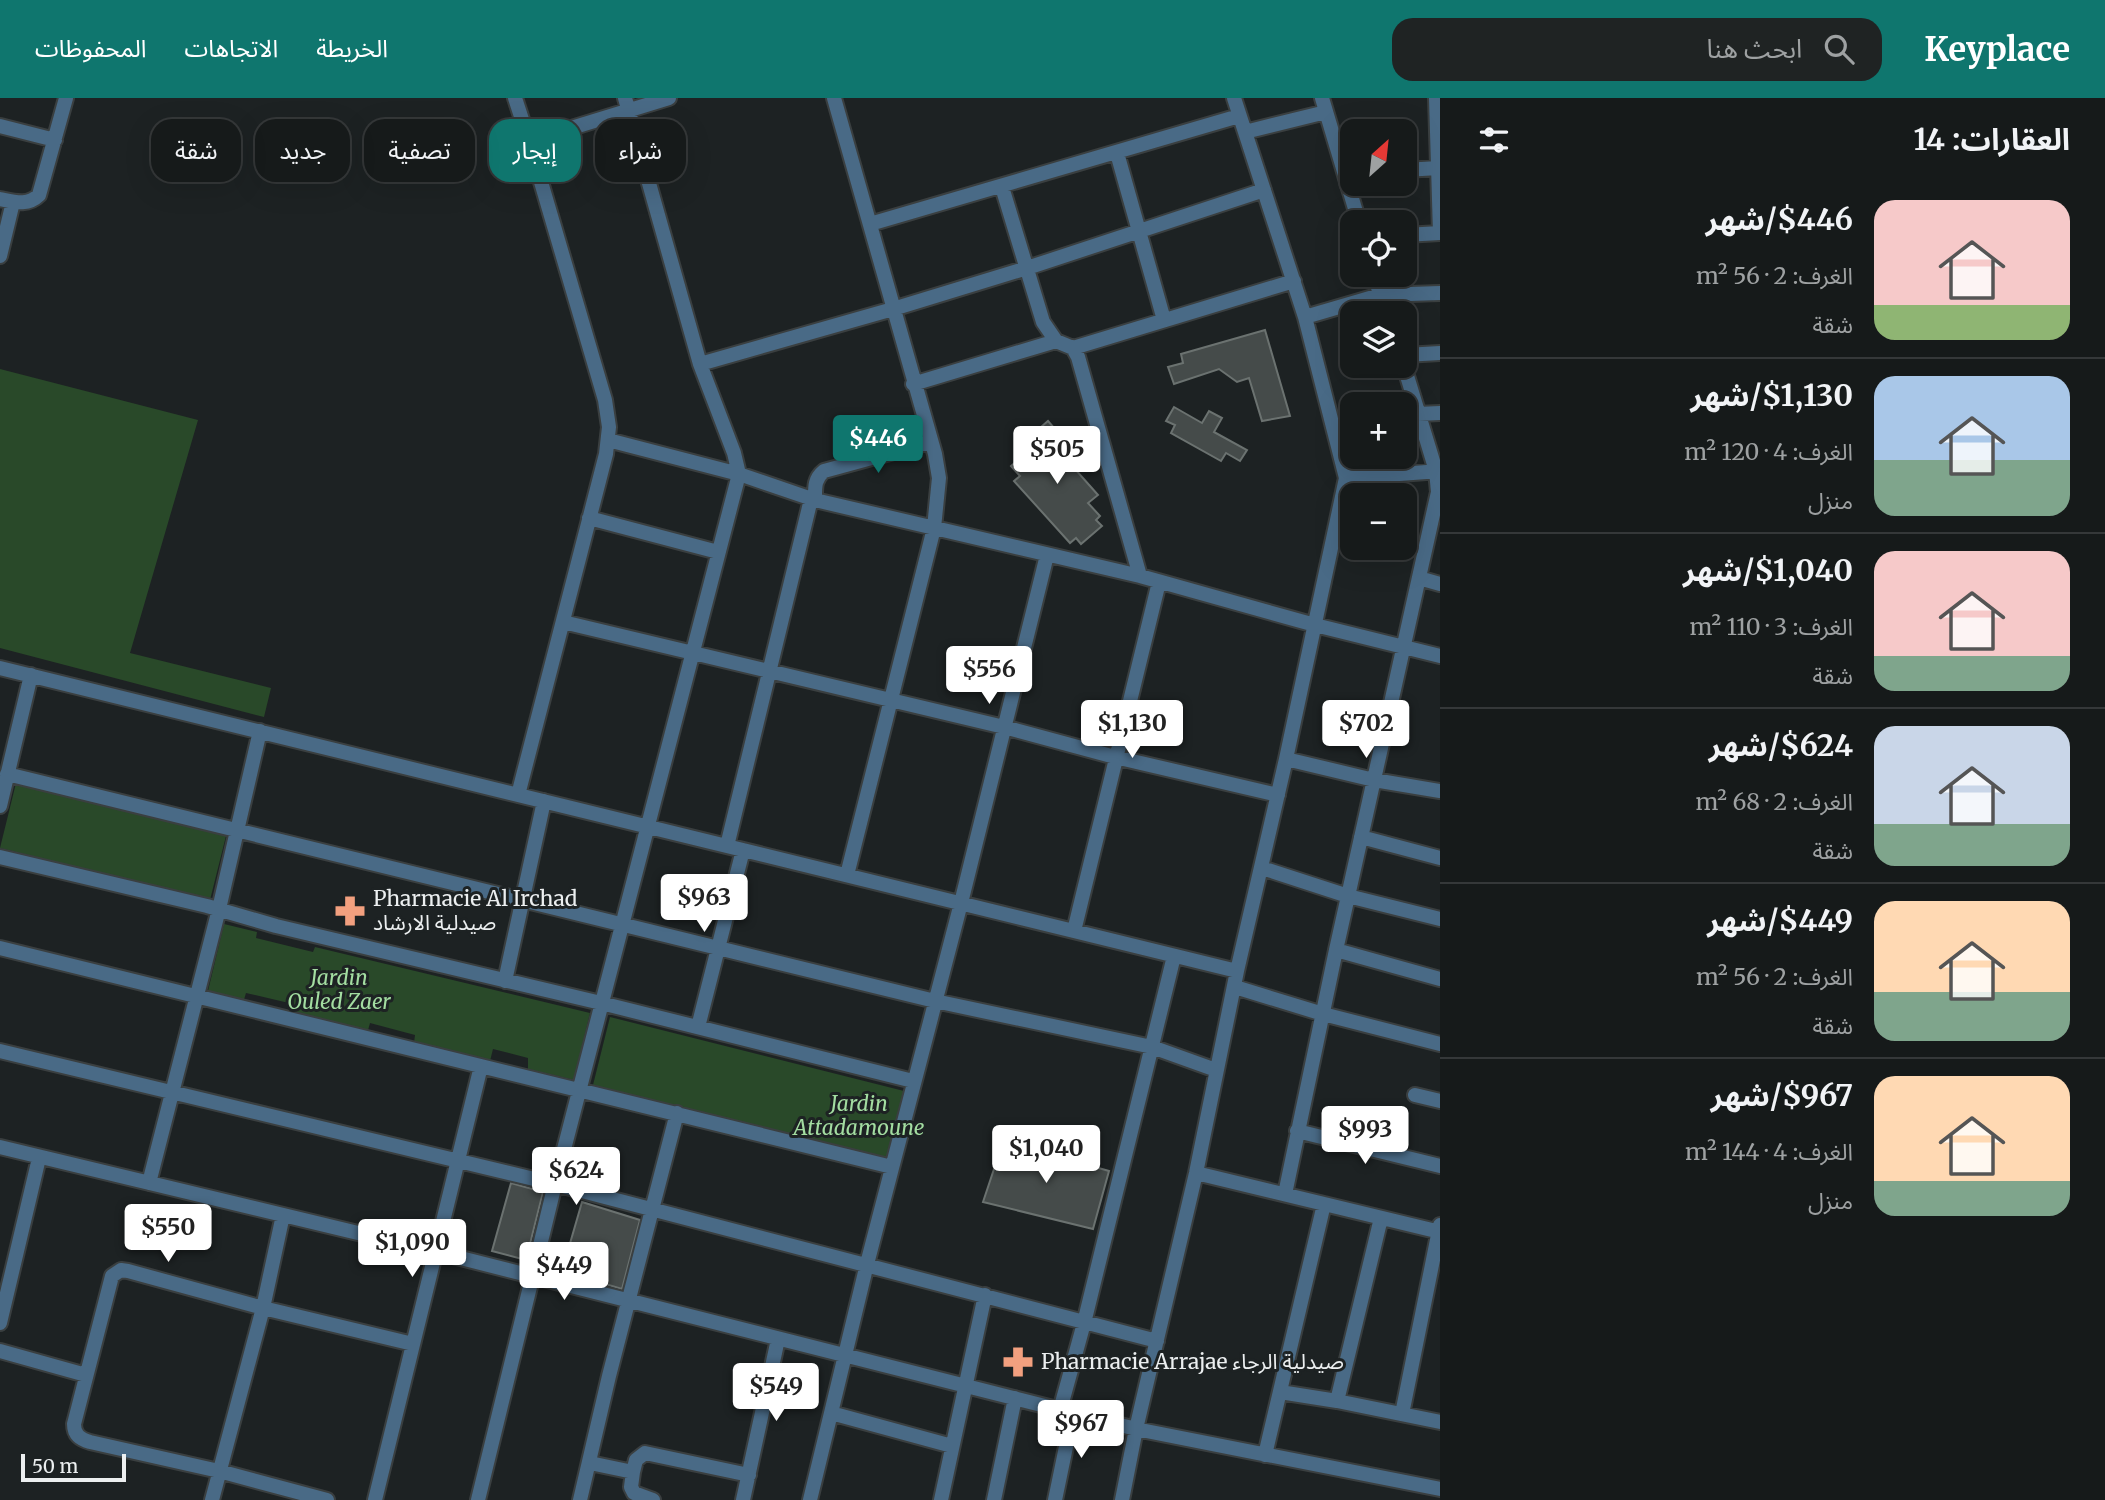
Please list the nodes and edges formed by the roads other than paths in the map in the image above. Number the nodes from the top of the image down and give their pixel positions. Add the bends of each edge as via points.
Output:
1 (66, 98) edge
2 (515, 98) edge
3 (669, 98) edge
4 (834, 98) edge
5 (1234, 98) edge
6 (1436, 98) edge
7 (626, 104) edge
8 (1324, 105) edge
9 (1239, 116) junction
10 (522, 119) edge
11 (581, 121) edge
12 (0, 126) edge
13 (1245, 132) junction
14 (55, 140) junction
15 (1340, 149) edge
16 (1117, 153) junction
17 (1438, 168) junction
18 (1418, 169) edge
19 (541, 182) edge
20 (1002, 187) junction
21 (1264, 190) junction
22 (7, 200) edge
23 (870, 224) junction
24 (1139, 231) junction
25 (1440, 233) edge
26 (1417, 234) edge
27 (0, 256) edge
28 (1027, 268) junction
29 (1294, 281) junction
30 (1378, 287) edge
31 (1440, 293) edge
32 (1380, 295) junction
33 (1382, 301) edge
34 (893, 309) junction
35 (1305, 317) junction
36 (1164, 320) junction
37 (1056, 341) junction
38 (1073, 348) junction
39 (1440, 353) edge
40 (1417, 354) edge
41 (699, 364) junction
42 (1408, 378) edge
43 (914, 384) junction
44 (1440, 413) edge
45 (1418, 414) junction
46 (608, 440) junction
47 (930, 442) junction
48 (1438, 471) edge
49 (739, 474) junction
50 (1346, 478) junction
51 (813, 499) junction
52 (589, 518) junction
53 (934, 528) junction
54 (718, 552) junction
55 (1046, 555) junction
56 (1140, 576) junction
57 (1419, 578) junction
58 (1159, 582) junction
59 (1440, 584) edge
60 (563, 622) junction
61 (1315, 625) junction
62 (1403, 647) junction
63 (691, 653) junction
64 (1440, 656) edge
65 (0, 667) edge
66 (769, 672) junction
67 (32, 675) junction
68 (890, 700) junction
69 (1004, 727) junction
70 (260, 731) junction
71 (1115, 757) junction
72 (1286, 760) junction
73 (7, 774) junction
74 (1374, 780) junction
75 (1440, 791) edge
76 (519, 795) junction
77 (1278, 795) junction
78 (544, 801) junction
79 (0, 806) edge
80 (647, 826) junction
81 (237, 830) junction
82 (1361, 836) junction
83 (727, 846) junction
84 (743, 850) junction
85 (0, 857) edge
86 (1440, 858) edge
87 (1262, 868) junction
88 (847, 875) junction
89 (1348, 896) junction
90 (523, 900) junction
91 (961, 903) junction
92 (219, 909) junction
93 (1440, 919) edge
94 (621, 924) junction
95 (1074, 931) junction
96 (0, 948) edge
97 (718, 948) junction
98 (1336, 950) junction
99 (1174, 956) junction
100 (1237, 971) junction
101 (1440, 979) edge
102 (505, 981) junction
103 (1235, 987) junction
104 (196, 997) junction
105 (935, 1001) junction
106 (601, 1003) junction
107 (1323, 1014) junction
108 (698, 1027) junction
109 (1440, 1044) edge
110 (1152, 1047) junction
111 (0, 1051) edge
112 (481, 1066) junction
113 (1216, 1070) junction
114 (913, 1080) junction
115 (580, 1089) junction
116 (173, 1093) junction
117 (1415, 1095) dead end
118 (1440, 1101) edge
119 (677, 1113) junction
120 (1297, 1131) junction
121 (0, 1147) edge
122 (39, 1158) junction
123 (459, 1161) junction
124 (1440, 1166) edge
125 (892, 1167) junction
126 (1196, 1172) junction
127 (149, 1183) junction
128 (555, 1184) junction
129 (1285, 1194) junction
130 (1324, 1204) junction
131 (652, 1209) junction
132 (283, 1215) junction
133 (1381, 1218) junction
134 (1439, 1229) edge
135 (437, 1252) junction
136 (867, 1264) junction
137 (533, 1276) junction
138 (985, 1295) junction
139 (628, 1301) junction
140 (263, 1308) junction
141 (0, 1323) edge
142 (1084, 1324) junction
143 (778, 1339) junction
144 (1157, 1341) junction
145 (413, 1344) junction
146 (0, 1351) edge
147 (846, 1354) junction
148 (86, 1375) junction
149 (964, 1385) junction
150 (1280, 1392) junction
151 (1015, 1398) junction
152 (1337, 1401) junction
153 (1067, 1411) junction
154 (831, 1413) junction
155 (1402, 1414) junction
156 (1440, 1422) edge
157 (1136, 1429) junction
158 (952, 1446) junction
159 (1265, 1455) junction
160 (590, 1463) junction
161 (219, 1471) junction
162 (633, 1472) junction
163 (749, 1475) junction
164 (1440, 1489) edge
165 (212, 1500) edge
166 (327, 1500) edge
167 (375, 1500) edge
168 (478, 1500) edge
169 (580, 1500) edge
170 (653, 1500) edge
171 (743, 1500) edge
172 (810, 1500) edge
173 (941, 1500) edge
174 (994, 1500) edge
175 (1055, 1500) edge
176 (1122, 1500) edge

1 - 14 street
2 - 10 street
3 - 7 street
4 - 23 street
5 - 9 street
6 - 17 street
7 - 11 street
7 - 41 street
8 - 13 street
8 - 15 street
9 - 13 street
9 - 16 street
12 - 14 street
13 - 21 street
14 - 22 street via 39,194 33,201
16 - 20 street
16 - 24 street
17 - 18 street
17 - 25 street
19 - 46 street via 605,400
20 - 23 street
20 - 28 street
21 - 24 street
21 - 29 street
22 - 27 street
23 - 34 street
24 - 28 street
24 - 36 street
25 - 26 street
28 - 34 street
28 - 37 street via 1043,322
29 - 35 street
29 - 36 street
30 - 32 street
31 - 32 street
32 - 33 street
32 - 35 street
34 - 41 street
34 - 43 street
35 - 50 street
36 - 38 street
37 - 38 street
37 - 43 street
38 - 56 street
39 - 40 street
41 - 49 street
42 - 45 street
43 - 47 street
44 - 45 street
45 - 48 street
46 - 49 street
46 - 52 street
47 - 51 street via 824,471 815,482
47 - 53 street via 939,478
48 - 50 street
48 - 57 street via 1436,508
49 - 51 street
49 - 54 street
50 - 61 street
51 - 53 street
51 - 66 street
52 - 54 street
52 - 60 street
53 - 55 street
53 - 68 street
54 - 63 street
55 - 56 street
55 - 69 street
56 - 58 street
57 - 59 street
57 - 62 street
58 - 61 street
58 - 71 street
60 - 63 street
60 - 76 street
61 - 62 street
61 - 72 street
62 - 64 street
62 - 74 street
63 - 66 street
63 - 80 street
65 - 67 street
66 - 68 street
66 - 83 street
67 - 70 street
67 - 73 street
68 - 69 street
68 - 88 street
69 - 71 street
69 - 91 street
70 - 76 street
70 - 81 street
71 - 77 street
71 - 95 street
72 - 74 street
72 - 77 street
73 - 79 street
73 - 81 street
74 - 75 street
74 - 82 street
76 - 78 street
77 - 87 street
78 - 80 street
78 - 90 street
80 - 83 street
80 - 94 street
81 - 90 street
81 - 92 street
82 - 86 street
82 - 89 street
83 - 84 street
84 - 88 street
84 - 97 street
85 - 92 street
87 - 89 street
87 - 100 street
88 - 91 street
89 - 93 street
89 - 98 street
90 - 94 street
90 - 102 street
91 - 95 street
91 - 105 street
92 - 102 street
92 - 104 street
94 - 97 street
94 - 106 street
95 - 99 street
96 - 104 street
97 - 105 street
97 - 108 street
98 - 101 street
98 - 107 street
99 - 100 street
99 - 110 street
100 - 103 street
102 - 106 street
103 - 107 street
103 - 113 street
104 - 112 street
104 - 116 street
105 - 110 street
105 - 114 street
106 - 108 street
106 - 115 street
107 - 109 street
107 - 120 street
108 - 114 street
110 - 113 street
110 - 142 street
111 - 116 street
112 - 115 street
112 - 123 street
113 - 126 street
114 - 125 street
115 - 119 street
115 - 128 street
116 - 123 street
116 - 127 street
117 - 118 street
119 - 125 street
119 - 131 street
120 - 124 street
120 - 129 street
121 - 122 street
122 - 127 street
122 - 141 street
123 - 128 street
123 - 135 street
125 - 136 street
126 - 129 street
126 - 144 street
127 - 132 street
128 - 131 street
128 - 137 street
129 - 130 street
130 - 133 street
130 - 150 street
131 - 136 street
131 - 139 street
132 - 135 street
132 - 140 street
133 - 134 street
133 - 152 street
134 - 155 street
135 - 137 street
135 - 145 street
136 - 138 street
136 - 147 street
137 - 139 street
137 - 168 street
138 - 142 street
138 - 149 street
139 - 143 street
139 - 160 street
140 - 145 street
140 - 148 street via 128,1271 116,1272 109,1281
140 - 161 street
142 - 144 street
142 - 153 street
143 - 147 street
143 - 163 street
144 - 157 street
145 - 167 street
146 - 148 street
147 - 149 street
147 - 154 street
148 - 161 street via 74,1424 81,1439
149 - 151 street
149 - 158 street
150 - 152 street
150 - 159 street
151 - 153 street
151 - 174 street
152 - 155 street
153 - 157 street
153 - 175 street
154 - 158 street
154 - 172 street
155 - 156 street
157 - 159 street
157 - 176 street
158 - 173 street
159 - 164 street
160 - 162 street
160 - 169 street
161 - 165 street
161 - 166 street
162 - 163 street via 636,1460 645,1453
162 - 170 street via 634,1493
163 - 171 street

